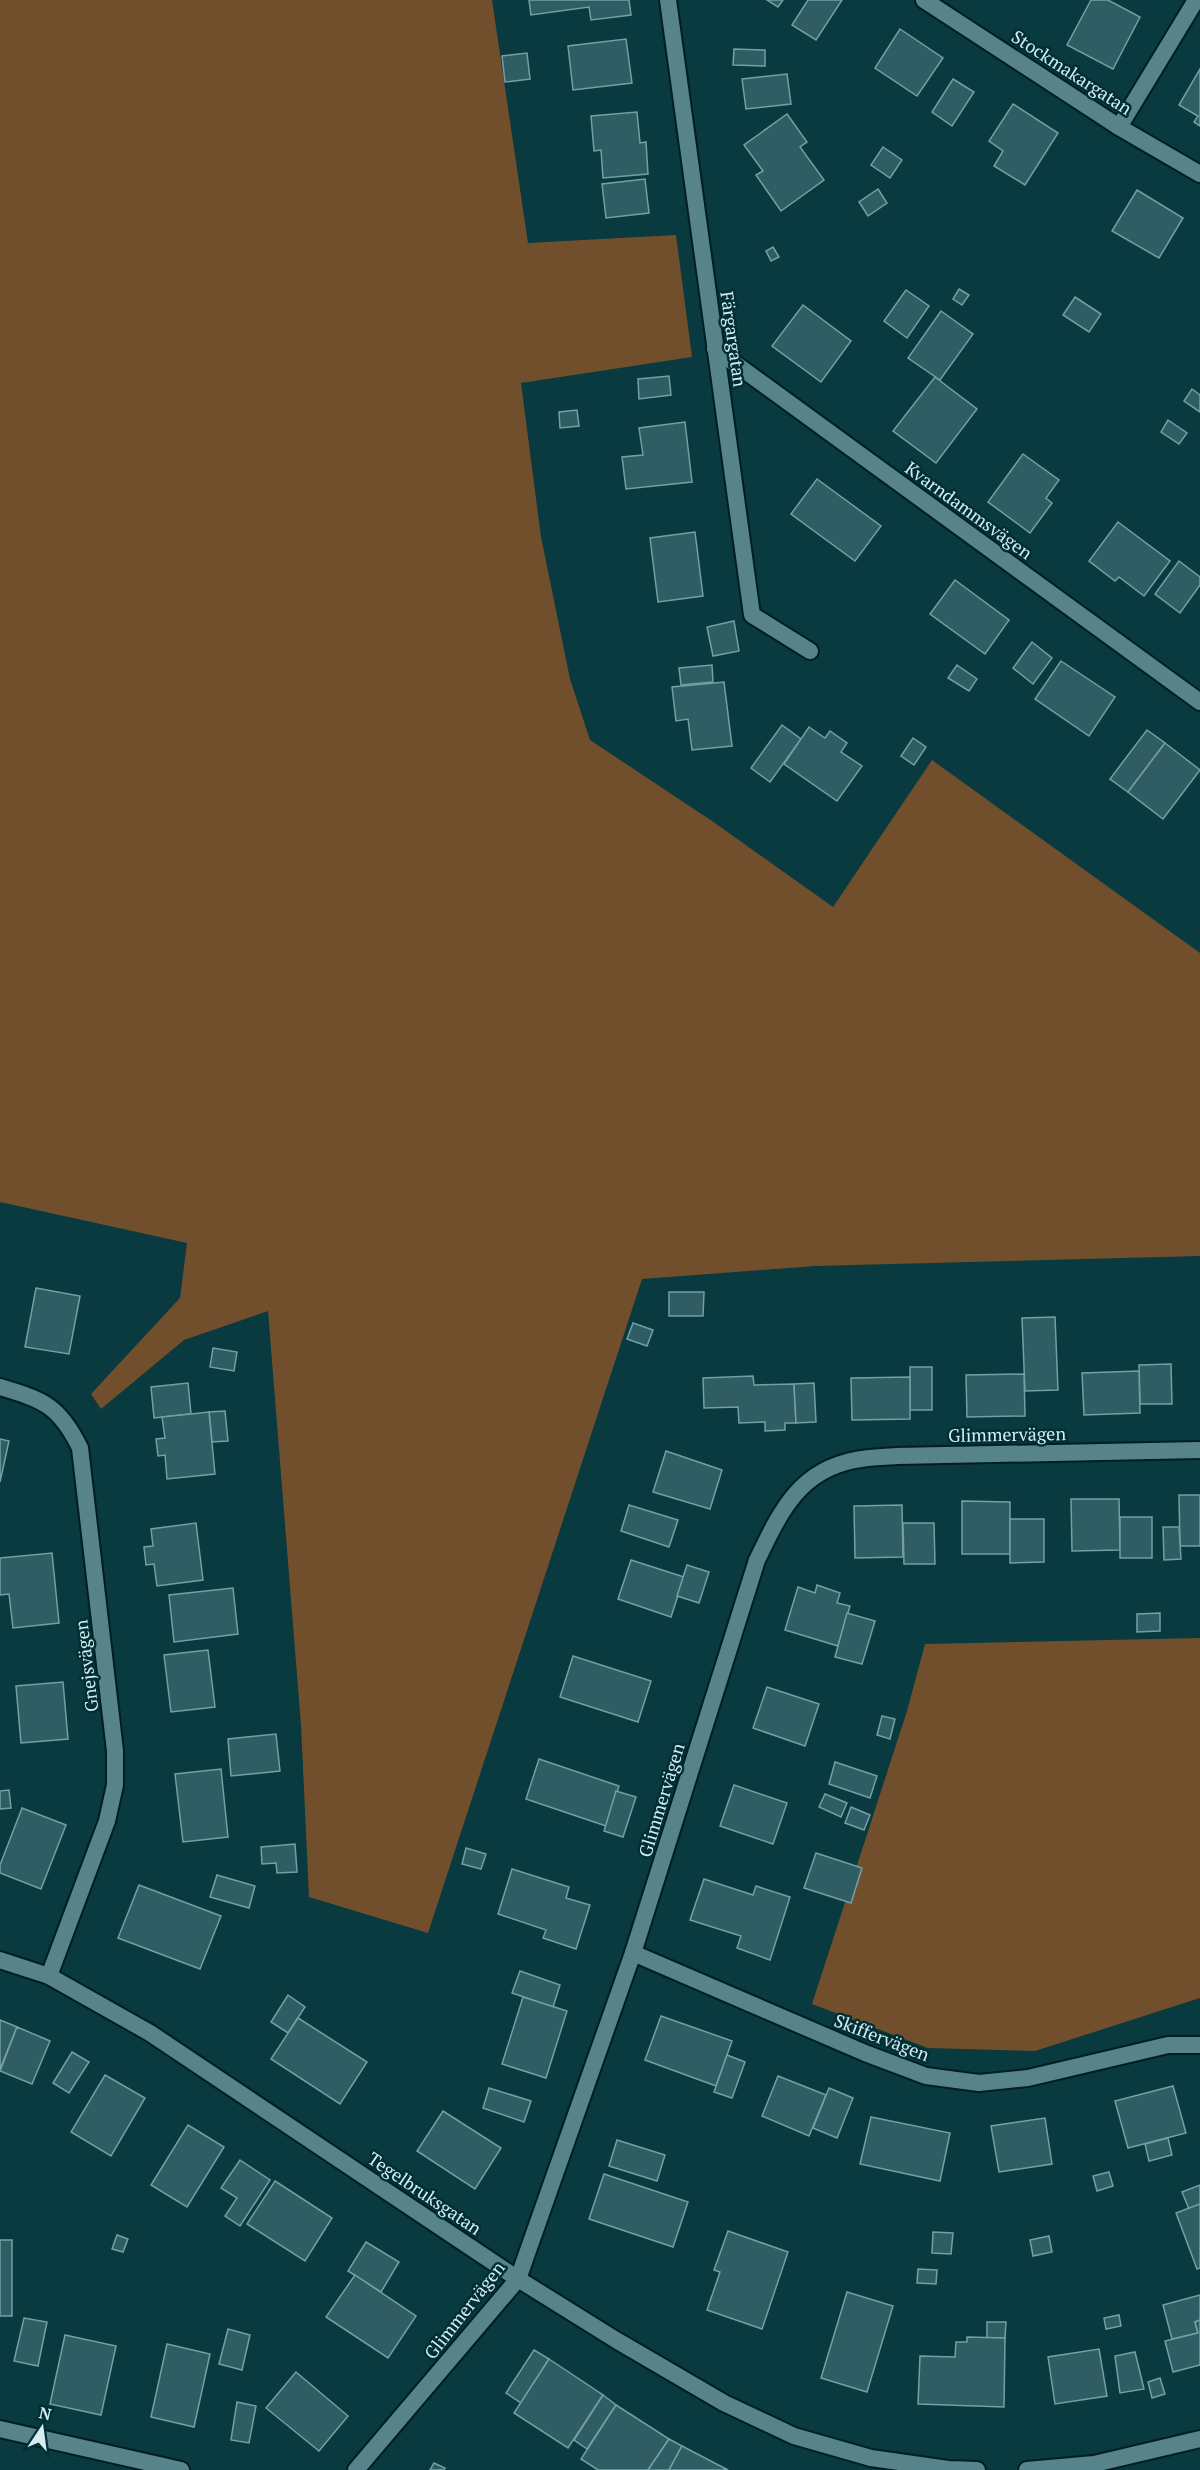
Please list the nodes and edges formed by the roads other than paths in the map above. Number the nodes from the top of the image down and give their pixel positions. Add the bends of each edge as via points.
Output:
1 (668, 0) edge
2 (924, 0) edge
3 (1196, 0) edge
4 (1119, 127) junction
5 (1200, 174) edge
6 (716, 349) junction
7 (810, 651) dead end
8 (1200, 702) edge
9 (0, 1387) edge
10 (1200, 1450) edge
11 (633, 1953) junction
12 (0, 1960) edge
13 (49, 1976) junction
14 (1200, 2045) edge
15 (518, 2279) junction
16 (0, 2429) edge
17 (1200, 2439) edge
18 (181, 2470) edge
19 (357, 2470) edge
20 (977, 2470) edge
21 (1028, 2470) edge

1 - 6 street, Färgargatan
2 - 4 street, Stockmakargatan
3 - 4 street
4 - 5 street, Stockmakargatan
6 - 7 street, Färgargatan via 752,615
6 - 8 street, Kvarndammsvägen
9 - 13 street, Gnejsvägen via 39,1399 62,1417 80,1448 115,1751 115,1785 107,1821
10 - 11 street, Glimmervägen via 896,1456 855,1460 823,1470 800,1487 780,1512 757,1560
11 - 14 street, Skiffervägen via 926,2076 980,2083 1028,2078 1168,2045
11 - 15 street, Glimmervägen
12 - 13 street, Tegelbruksgatan
13 - 15 street, Tegelbruksgatan via 150,2033
15 - 19 street, Glimmervägen
15 - 20 street, Tegelbruksgatan via 714,2397 794,2436 871,2458
16 - 18 street
17 - 21 street via 1094,2464

